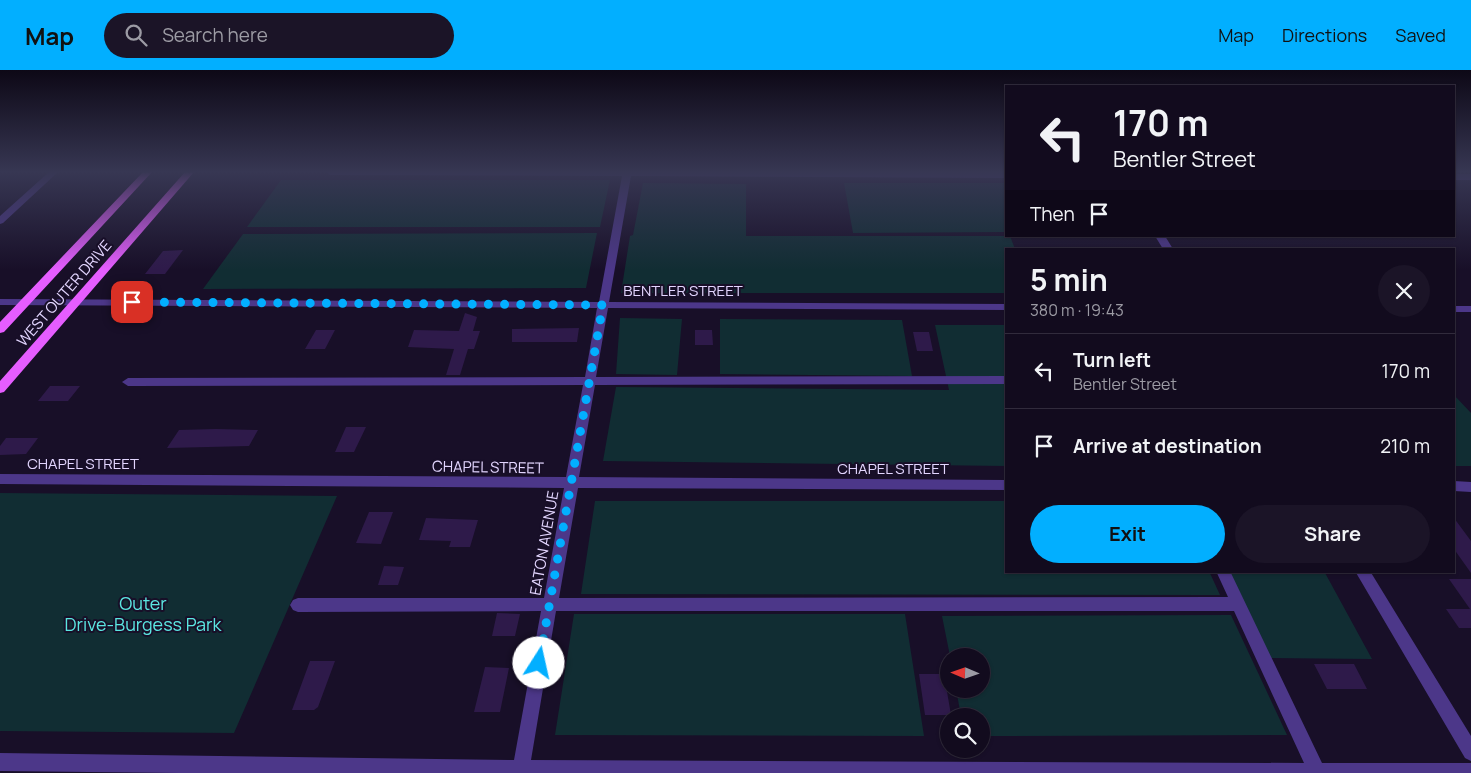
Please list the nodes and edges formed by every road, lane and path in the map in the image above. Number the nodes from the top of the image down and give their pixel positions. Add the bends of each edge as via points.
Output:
1 (18, 205) edge
2 (117, 205) edge
3 (161, 205) edge
4 (620, 205) edge
5 (0, 221) edge
6 (1161, 237) edge
7 (1167, 248) edge
8 (0, 302) edge
9 (26, 302) junction
10 (77, 302) junction
11 (603, 305) junction
12 (1005, 307) edge
13 (1455, 309) edge
14 (1471, 309) edge
15 (0, 329) edge
16 (1005, 380) edge
17 (128, 382) dead end
18 (589, 382) junction
19 (0, 389) edge
20 (0, 479) edge
21 (571, 484) junction
22 (1005, 485) edge
23 (1455, 486) edge
24 (1471, 487) edge
25 (1224, 573) edge
26 (1363, 573) edge
27 (549, 604) junction
28 (1238, 604) junction
29 (298, 605) dead end
30 (1471, 752) edge
31 (0, 762) edge
32 (520, 771) edge
33 (1471, 772) edge
34 (1317, 773) edge

1 - 5 street
2 - 9 main road, WEST OUTER DRIVE
3 - 10 main road, WEST OUTER DRIVE
4 - 11 street, EATON AVENUE
6 - 7 street
8 - 9 street, BENTLER STREET
9 - 10 street, BENTLER STREET
9 - 15 main road, WEST OUTER DRIVE
10 - 11 street, BENTLER STREET
10 - 19 main road, WEST OUTER DRIVE
11 - 12 street, BENTLER STREET
11 - 18 street, EATON AVENUE
13 - 14 street
16 - 18 street
17 - 18 street
18 - 21 street, EATON AVENUE
20 - 21 street, CHAPEL STREET
21 - 22 street, CHAPEL STREET
21 - 27 street, EATON AVENUE
23 - 24 street
25 - 28 street
26 - 30 street
27 - 28 street
27 - 29 street
27 - 32 street, EATON AVENUE
28 - 34 street
31 - 32 street
32 - 34 street
33 - 34 street

